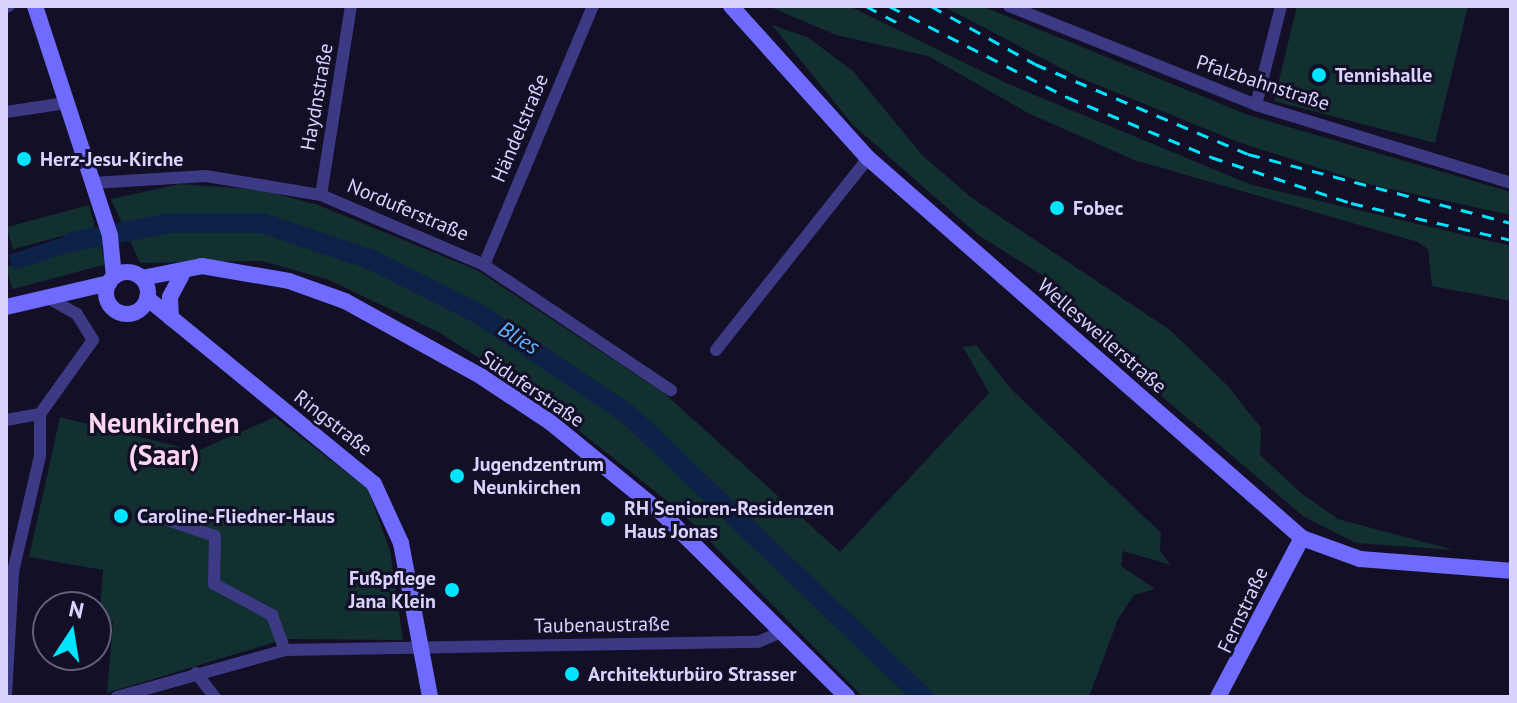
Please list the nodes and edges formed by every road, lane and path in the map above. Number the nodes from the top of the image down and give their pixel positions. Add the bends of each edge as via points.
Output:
1 (35, 6) edge
2 (351, 6) edge
3 (593, 6) edge
4 (731, 6) edge
5 (1009, 6) edge
6 (1281, 6) edge
7 (66, 103) junction
8 (1256, 105) junction
9 (6, 112) edge
10 (868, 158) junction
11 (93, 183) junction
12 (1511, 183) edge
13 (321, 195) junction
14 (484, 265) junction
15 (259, 274) junction
16 (181, 276) junction
17 (127, 283) junction
18 (48, 298) junction
19 (6, 307) edge
20 (171, 318) junction
21 (203, 348) junction
22 (716, 350) dead end
23 (671, 390) dead end
24 (40, 414) junction
25 (6, 420) edge
26 (156, 516) dead end
27 (6, 535) edge
28 (1302, 538) junction
29 (21, 539) junction
30 (1511, 571) edge
31 (8, 611) edge
32 (782, 632) junction
33 (421, 648) junction
34 (285, 650) junction
35 (196, 673) junction
36 (9, 694) edge
37 (117, 697) edge
38 (215, 697) edge
39 (430, 697) edge
40 (847, 697) edge
41 (1218, 697) edge

1 - 7 street
2 - 13 street, Haydnstraße
3 - 14 street, Händelstraße
4 - 10 street, Wellesweilerstraße
5 - 8 street, Pfalzbahnstraße
6 - 8 street
7 - 9 street
7 - 11 street
8 - 12 street, Pfalzbahnstraße
10 - 22 street
10 - 28 street, Wellesweilerstraße
11 - 13 street, Norduferstraße via 206,176
11 - 17 street
13 - 14 street, Norduferstraße
14 - 23 street, Norduferstraße
15 - 16 street, Süduferstraße
15 - 17 street, Süduferstraße via 202,266
15 - 32 street, Süduferstraße via 345,301 522,403 664,515
16 - 17 street, Süduferstraße
16 - 20 street via 170,297
17 - 18 street
17 - 20 street, Ringstraße
17 - 21 street, Ringstraße
18 - 19 street
18 - 24 street via 77,314 93,340
20 - 21 street, Ringstraße
21 - 33 street, Ringstraße via 374,484 401,543
24 - 25 street
24 - 29 street via 40,456
26 - 34 street via 215,536 214,584 272,615
27 - 29 street
28 - 30 street, Wellesweilerstraße via 1360,559
28 - 41 street, Fernstraße
29 - 31 street
31 - 36 street
32 - 33 street, Taubenaustraße via 758,642
32 - 40 street, Süduferstraße
33 - 34 street, Taubenaustraße
33 - 39 street, Ringstraße
34 - 35 street, Taubenaustraße
35 - 37 street, Taubenaustraße
35 - 38 street

